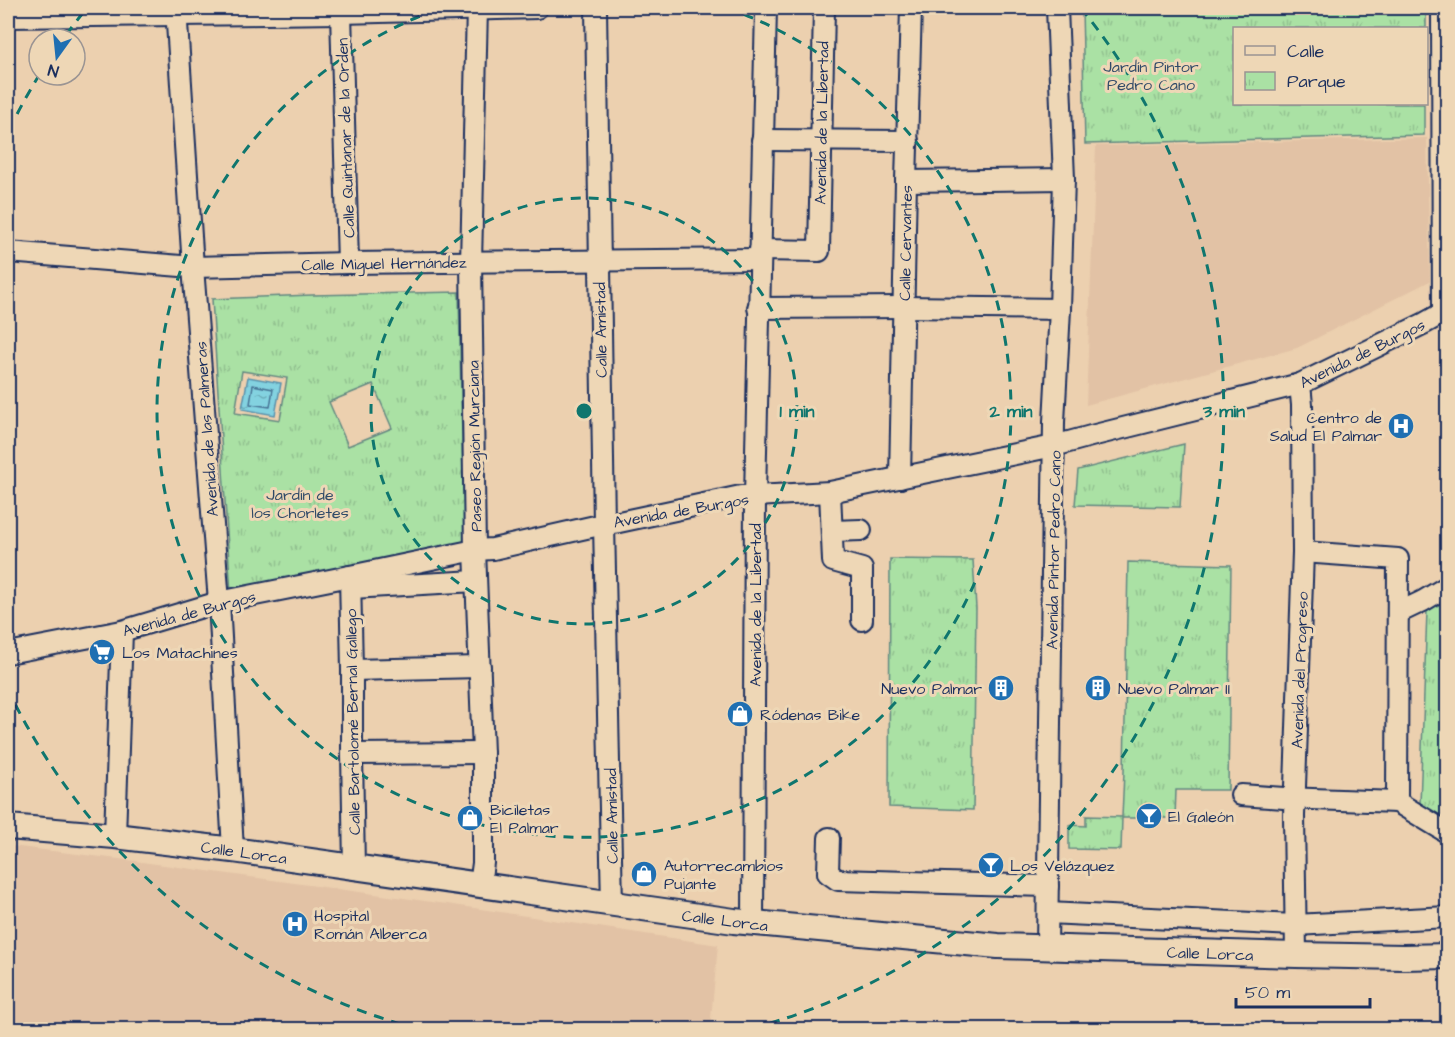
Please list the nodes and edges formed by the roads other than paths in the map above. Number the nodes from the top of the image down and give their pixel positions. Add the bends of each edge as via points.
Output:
1 (477, 8) edge
2 (537, 8) edge
3 (596, 8) edge
4 (766, 8) edge
5 (824, 8) edge
6 (911, 8) edge
7 (1058, 8) edge
8 (1442, 8) edge
9 (176, 11) edge
10 (341, 13) junction
11 (8, 17) edge
12 (762, 140) junction
13 (820, 140) junction
14 (908, 141) junction
15 (1064, 179) junction
16 (906, 182) junction
17 (8, 252) edge
18 (760, 255) junction
19 (599, 260) junction
20 (471, 262) junction
21 (348, 263) junction
22 (193, 267) junction
23 (904, 307) junction
24 (758, 308) junction
25 (1060, 309) junction
26 (1445, 311) edge
27 (1300, 384) junction
28 (1054, 446) junction
29 (900, 478) junction
30 (831, 492) junction
31 (755, 496) junction
32 (604, 524) junction
33 (861, 530) dead end
34 (833, 531) junction
35 (475, 550) junction
36 (1303, 552) junction
37 (477, 581) junction
38 (350, 582) junction
39 (1448, 586) edge
40 (219, 602) junction
41 (1398, 613) junction
42 (862, 620) dead end
43 (122, 631) junction
44 (8, 653) edge
45 (480, 667) junction
46 (352, 670) junction
47 (483, 753) junction
48 (352, 754) junction
49 (1241, 795) dead end
50 (1295, 798) junction
51 (1397, 802) junction
52 (8, 827) edge
53 (1448, 833) edge
54 (115, 836) junction
55 (829, 838) dead end
56 (233, 850) junction
57 (354, 867) junction
58 (480, 885) junction
59 (1048, 886) junction
60 (612, 905) junction
61 (1048, 913) junction
62 (1448, 917) edge
63 (753, 924) junction
64 (1295, 925) junction
65 (1047, 948) junction
66 (1296, 955) junction
67 (1448, 956) edge

1 - 2 street
1 - 10 street
1 - 20 street, Paseo Región Murciana
3 - 19 street, Calle Amistad
4 - 12 street, Avenida de la Libertad
5 - 13 street, Avenida de la Libertad
6 - 14 street, Calle Cervantes
7 - 15 street, Avenida Pintor Pedro Cano
8 - 26 street
9 - 10 street
9 - 11 street
9 - 22 street, Avenida de las Palmeras
10 - 21 street, Calle Quintanar de la Orden
12 - 13 street
12 - 18 street, Avenida de la Libertad
13 - 14 street
13 - 18 street, Avenida de la Libertad via 819,251
14 - 16 street, Calle Cervantes
15 - 16 street
15 - 25 street, Avenida Pintor Pedro Cano
16 - 23 street, Calle Cervantes
17 - 22 street, Calle Miguel Hernández
18 - 19 street, Calle Miguel Hernández
18 - 24 street, Avenida de la Libertad
19 - 20 street, Calle Miguel Hernández
19 - 32 street, Calle Amistad
20 - 21 street, Calle Miguel Hernández
20 - 35 street, Paseo Región Murciana
21 - 22 street, Calle Miguel Hernández
22 - 40 street, Avenida de las Palmeras
23 - 24 street
23 - 25 street
23 - 29 street, Calle Cervantes
24 - 31 street, Avenida de la Libertad
25 - 28 street, Avenida Pintor Pedro Cano
26 - 27 street, Avenida de Burgos
27 - 28 street, Avenida de Burgos
27 - 36 street, Avenida del Progreso
28 - 29 street, Avenida de Burgos
28 - 59 street, Avenida Pintor Pedro Cano
29 - 30 street, Avenida de Burgos
30 - 31 street, Avenida de Burgos
30 - 34 street
31 - 32 street, Avenida de Burgos
31 - 63 street, Avenida de la Libertad
32 - 35 street, Avenida de Burgos
32 - 60 street, Calle Amistad
33 - 34 street
34 - 42 street via 833,561 862,568
35 - 37 street, Paseo Región Murciana
35 - 38 street, Avenida de Burgos
36 - 41 street via 1398,559
36 - 50 street, Avenida del Progreso
37 - 38 street
37 - 45 street, Paseo Región Murciana
38 - 40 street, Avenida de Burgos
38 - 46 street, Calle Bartolomé Bernal Gallego
39 - 41 street
40 - 43 street, Avenida de Burgos
40 - 56 street, Avenida de las Palmeras
41 - 51 street
43 - 44 street, Avenida de Burgos
43 - 54 street
45 - 46 street
45 - 47 street, Paseo Región Murciana
46 - 48 street, Calle Bartolomé Bernal Gallego
47 - 48 street
47 - 58 street, Paseo Región Murciana
48 - 57 street, Calle Bartolomé Bernal Gallego
49 - 50 street
50 - 51 street
50 - 64 street, Avenida del Progreso
51 - 53 street
52 - 54 main road, Calle Lorca
54 - 56 main road, Calle Lorca
55 - 59 street via 828,873 838,880
56 - 57 main road, Calle Lorca
57 - 58 main road, Calle Lorca
58 - 60 main road, Calle Lorca
59 - 61 street, Avenida Pintor Pedro Cano
60 - 63 main road, Calle Lorca
61 - 64 street, Calle Lorca
61 - 65 street, Avenida Pintor Pedro Cano
62 - 64 street, Calle Lorca
63 - 65 main road, Calle Lorca
64 - 66 street, Avenida del Progreso
65 - 66 main road, Calle Lorca
66 - 67 main road, Calle Lorca

